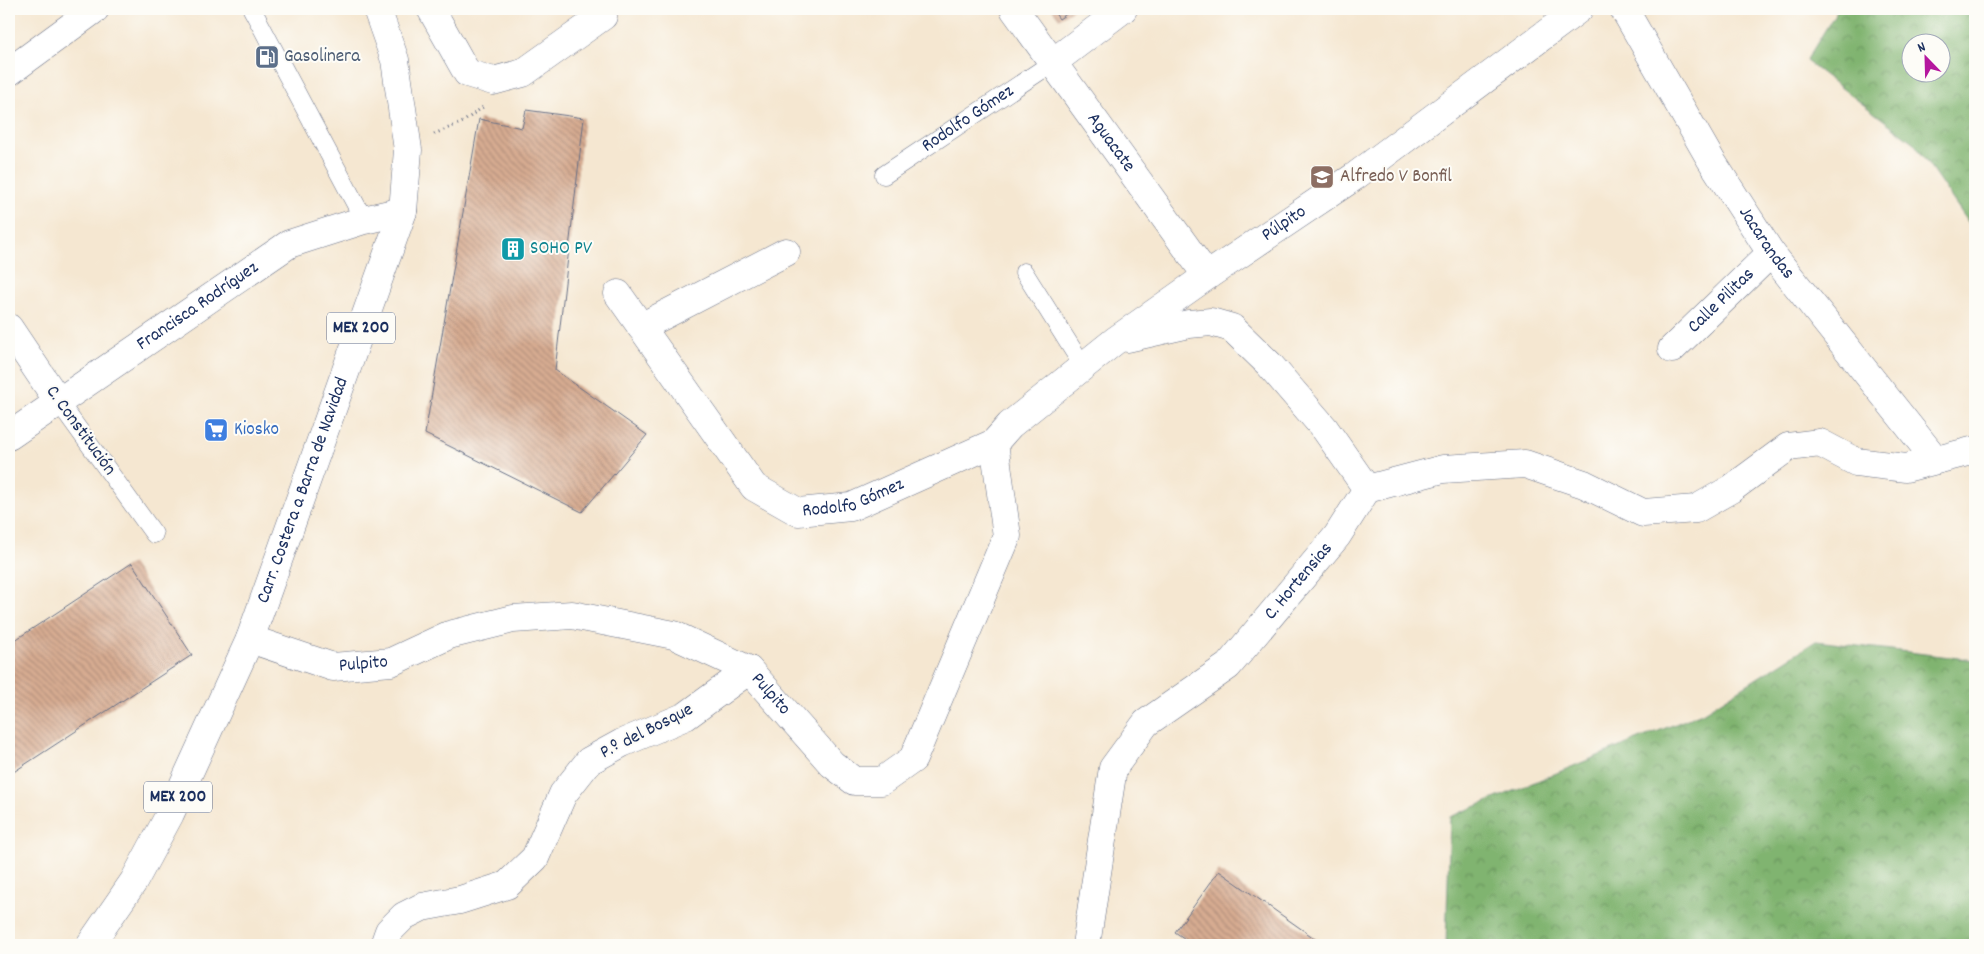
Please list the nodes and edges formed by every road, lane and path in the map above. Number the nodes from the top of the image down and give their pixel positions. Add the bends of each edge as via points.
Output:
1 (95, 9) edge
2 (252, 9) edge
3 (377, 9) edge
4 (431, 9) edge
5 (1014, 9) edge
6 (1123, 9) edge
7 (1579, 9) edge
8 (1624, 9) edge
9 (603, 16) dead end
10 (1052, 63) junction
11 (9, 72) edge
12 (493, 82) junction
13 (407, 146) junction
14 (884, 175) dead end
15 (403, 211) junction
16 (364, 220) junction
17 (786, 252) dead end
18 (1771, 253) junction
19 (1024, 272) dead end
20 (1206, 276) junction
21 (618, 294) dead end
22 (641, 327) junction
23 (9, 328) edge
24 (1116, 340) junction
25 (1672, 349) dead end
26 (1083, 366) junction
27 (58, 401) junction
28 (9, 436) edge
29 (994, 443) junction
30 (1975, 450) edge
31 (1935, 459) junction
32 (1367, 489) junction
33 (154, 534) dead end
34 (250, 639) junction
35 (749, 670) junction
36 (90, 945) edge
37 (384, 945) edge
38 (1086, 945) edge

1 - 11 street
2 - 16 lane
3 - 13 street, Carr. Costera a Barra de Navidad / MEX 200 via 395,60
4 - 12 street via 467,73
5 - 10 street, Aguacate
6 - 10 street
7 - 20 street, Púlpito via 1354,177
8 - 18 street, Jacarandas via 1711,160
9 - 12 street via 523,73
10 - 14 lane, Rodolfo Gómez
10 - 20 street, Aguacate
12 - 13 path via 492,101 463,122
13 - 15 street, Carr. Costera a Barra de Navidad / MEX 200
15 - 16 street, Francisca Rodríguez
15 - 34 street, Carr. Costera a Barra de Navidad / MEX 200
16 - 27 street, Francisca Rodríguez via 289,244
17 - 22 street
18 - 25 street, Calle Pilitas
18 - 31 street, Jacarandas
19 - 26 lane
20 - 24 street, Púlpito
21 - 22 street, Rodolfo Gómez
22 - 29 street, Rodolfo Gómez via 754,486 798,512 851,507
23 - 27 street, C. Constitución
24 - 26 street, Púlpito
24 - 32 street via 1189,324 1211,322 1232,328 1269,364 1325,428
26 - 29 street, Púlpito via 1010,425
27 - 28 street, Francisca Rodríguez
27 - 33 lane, C. Constitución
29 - 35 street, Pulpito via 1006,536 913,758 882,781 854,781 832,764
30 - 31 street
31 - 32 street via 1906,468 1856,462 1820,443 1788,447 1731,489 1696,509 1643,513 1584,484 1524,464 1443,469
32 - 38 street, C. Hortensias via 1332,543 1228,666 1146,723 1113,768
34 - 35 street, Pulpito via 333,667 391,662 449,635 513,619 572,615 674,635
34 - 36 street, Carr. Costera a Barra de Navidad / MEX 200 via 170,814 134,881
35 - 37 street, P.º del Bosque via 686,716 589,761 563,794 535,858 507,886 422,907 404,916 389,931

